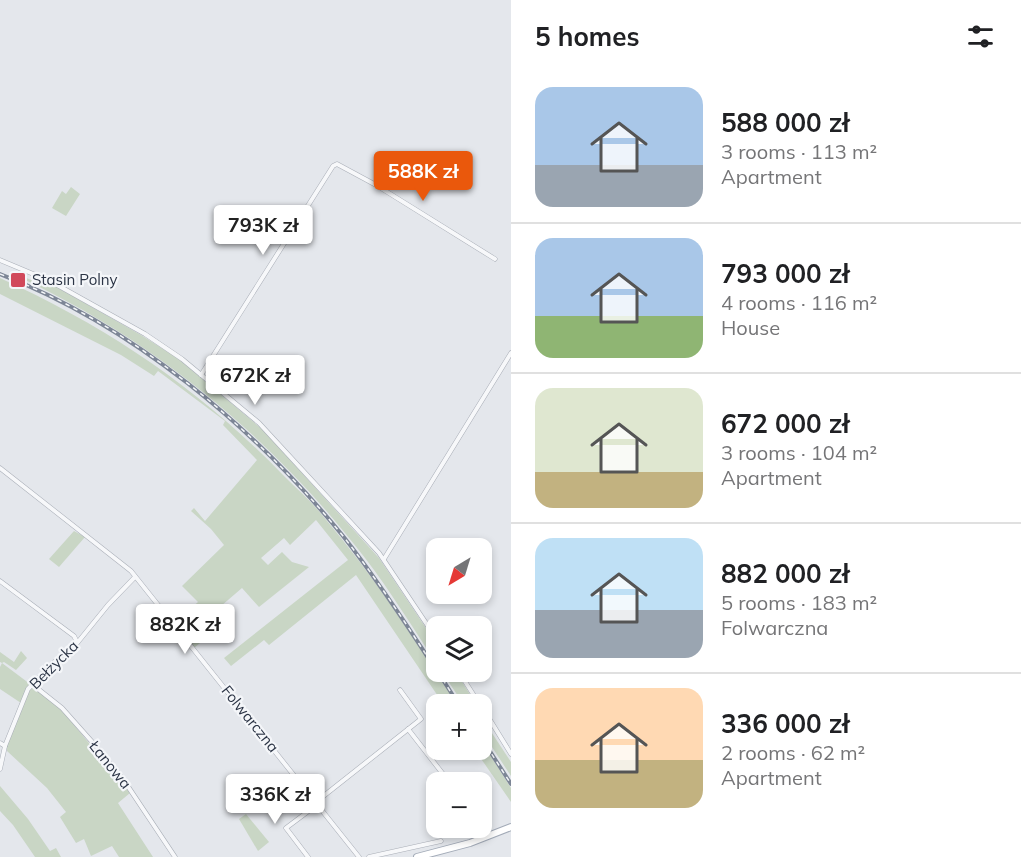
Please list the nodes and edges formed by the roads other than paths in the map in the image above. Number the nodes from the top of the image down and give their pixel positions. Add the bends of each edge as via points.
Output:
1 (0, 260) edge
2 (495, 260) dead end
3 (511, 353) edge
4 (201, 375) junction
5 (0, 468) edge
6 (383, 559) junction
7 (135, 577) junction
8 (0, 581) edge
9 (426, 623) edge
10 (77, 643) junction
11 (33, 685) junction
12 (400, 690) dead end
13 (492, 724) edge
14 (410, 727) junction
15 (0, 742) edge
16 (5, 747) junction
17 (511, 754) edge
18 (0, 769) edge
19 (442, 772) edge
20 (317, 803) junction
21 (511, 827) edge
22 (441, 842) dead end
23 (175, 857) edge
24 (308, 857) edge
25 (359, 857) edge
26 (369, 857) edge
27 (417, 857) edge

1 - 4 street via 50,281 125,322 182,358
2 - 4 street via 337,164
3 - 6 street
4 - 6 street via 268,432
5 - 7 street, Folwarczna
6 - 9 street
7 - 10 street, Bełżycka
7 - 20 street, Folwarczna
8 - 10 street via 74,636
10 - 11 street, Bełżycka
11 - 16 street, Bełżycka
11 - 23 street, Łanowa via 62,708 94,744
12 - 14 street via 421,719
13 - 17 street
14 - 19 street
14 - 20 street
15 - 16 street
16 - 18 street, Bełżycka
20 - 24 street via 286,828
20 - 25 street, Folwarczna
21 - 27 main road
22 - 26 street

